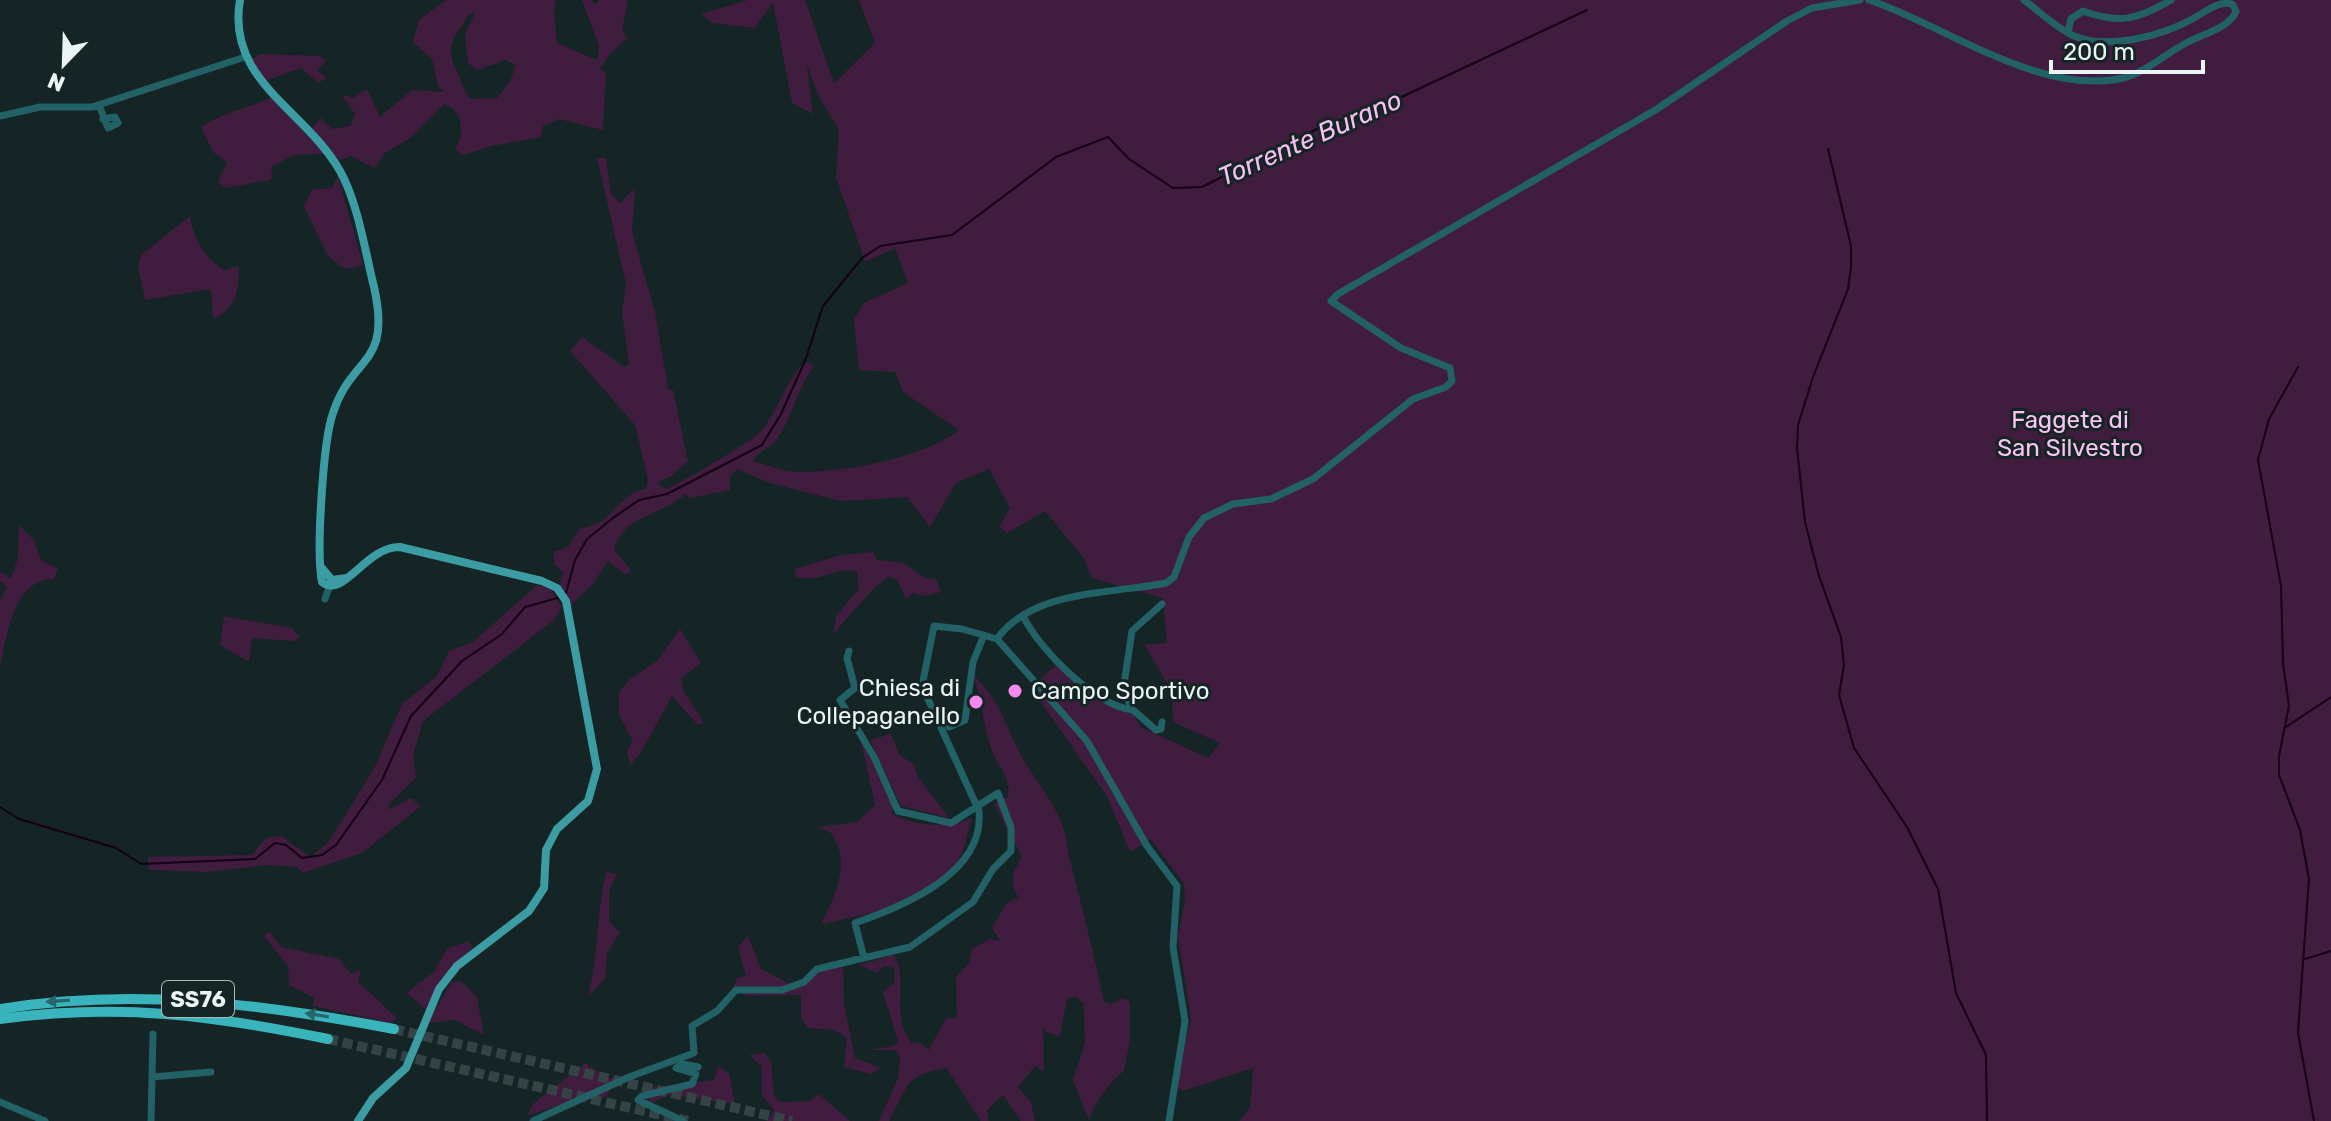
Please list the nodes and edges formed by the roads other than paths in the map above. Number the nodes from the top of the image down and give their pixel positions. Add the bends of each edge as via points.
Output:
1 (240, 0) edge
2 (1860, 0) edge
3 (1869, 0) edge
4 (2024, 0) edge
5 (2171, 0) edge
6 (2068, 32) junction
7 (245, 57) junction
8 (99, 105) junction
9 (0, 116) edge
10 (103, 119) dead end
11 (331, 583) junction
12 (325, 599) dead end
13 (1162, 604) dead end
14 (1023, 616) junction
15 (984, 635) junction
16 (997, 639) junction
17 (849, 651) dead end
18 (1133, 710) junction
19 (1162, 722) dead end
20 (949, 727) dead end
21 (977, 808) junction
22 (864, 958) junction
23 (0, 1009) edge
24 (0, 1019) edge
25 (394, 1029) tunnel mouth
26 (153, 1034) dead end
27 (328, 1039) tunnel mouth
28 (698, 1067) dead end
29 (211, 1072) dead end
30 (152, 1077) junction
31 (0, 1102) edge
32 (45, 1121) edge
33 (151, 1121) edge
34 (358, 1121) edge
35 (533, 1121) edge
36 (683, 1121) edge
37 (1169, 1121) edge

1 - 7 main road via 238,33
2 - 14 street via 1812,8 1787,21 1657,109 1338,294 1331,301 1401,348 1450,368 1452,381 1413,399 1313,479 1271,499 1233,504 1204,518 1189,537 1179,569 1166,583 1063,600
3 - 6 street via 1959,40 2074,80 2123,78 2144,70 2225,24 2236,11 2232,4 2222,3 2170,29 2134,38 2084,39
4 - 6 street
5 - 6 street via 2129,18 2104,19 2083,11 2071,19
7 - 8 street
7 - 11 main road via 341,173 375,291 376,350 346,386 329,427 322,582
8 - 9 street via 40,107
8 - 10 street
11 - 12 street
11 - 34 main road via 338,587 383,548 400,547 557,588 566,601 597,769 588,801 557,829 546,850 544,888 529,911 457,966 439,989 406,1068 373,1098
13 - 18 street via 1139,622 1129,641 1123,691
14 - 16 street
14 - 18 street via 1044,648 1090,690 1105,702
15 - 16 street
15 - 20 street via 973,662 965,720
15 - 21 street via 934,626 922,686
16 - 37 street via 1087,741 1147,846 1177,886 1173,947 1185,1021
17 - 21 street via 855,688 840,700 898,811 951,823
18 - 19 street via 1156,730
21 - 22 street via 981,831 964,862 897,907 855,923
21 - 22 street via 998,793 1011,827 1011,851 973,902 910,947
22 - 35 street via 817,969 804,982 782,990 736,990 717,1011 692,1026 694,1053
25 -> 23 highway, SS76 via 242,1003 161,997
24 - 27 highway, SS76 via 133,1010 218,1017
26 - 30 street
28 - 36 street via 676,1068 696,1074 692,1084 638,1100
29 - 30 street
30 - 33 street
31 - 32 street

